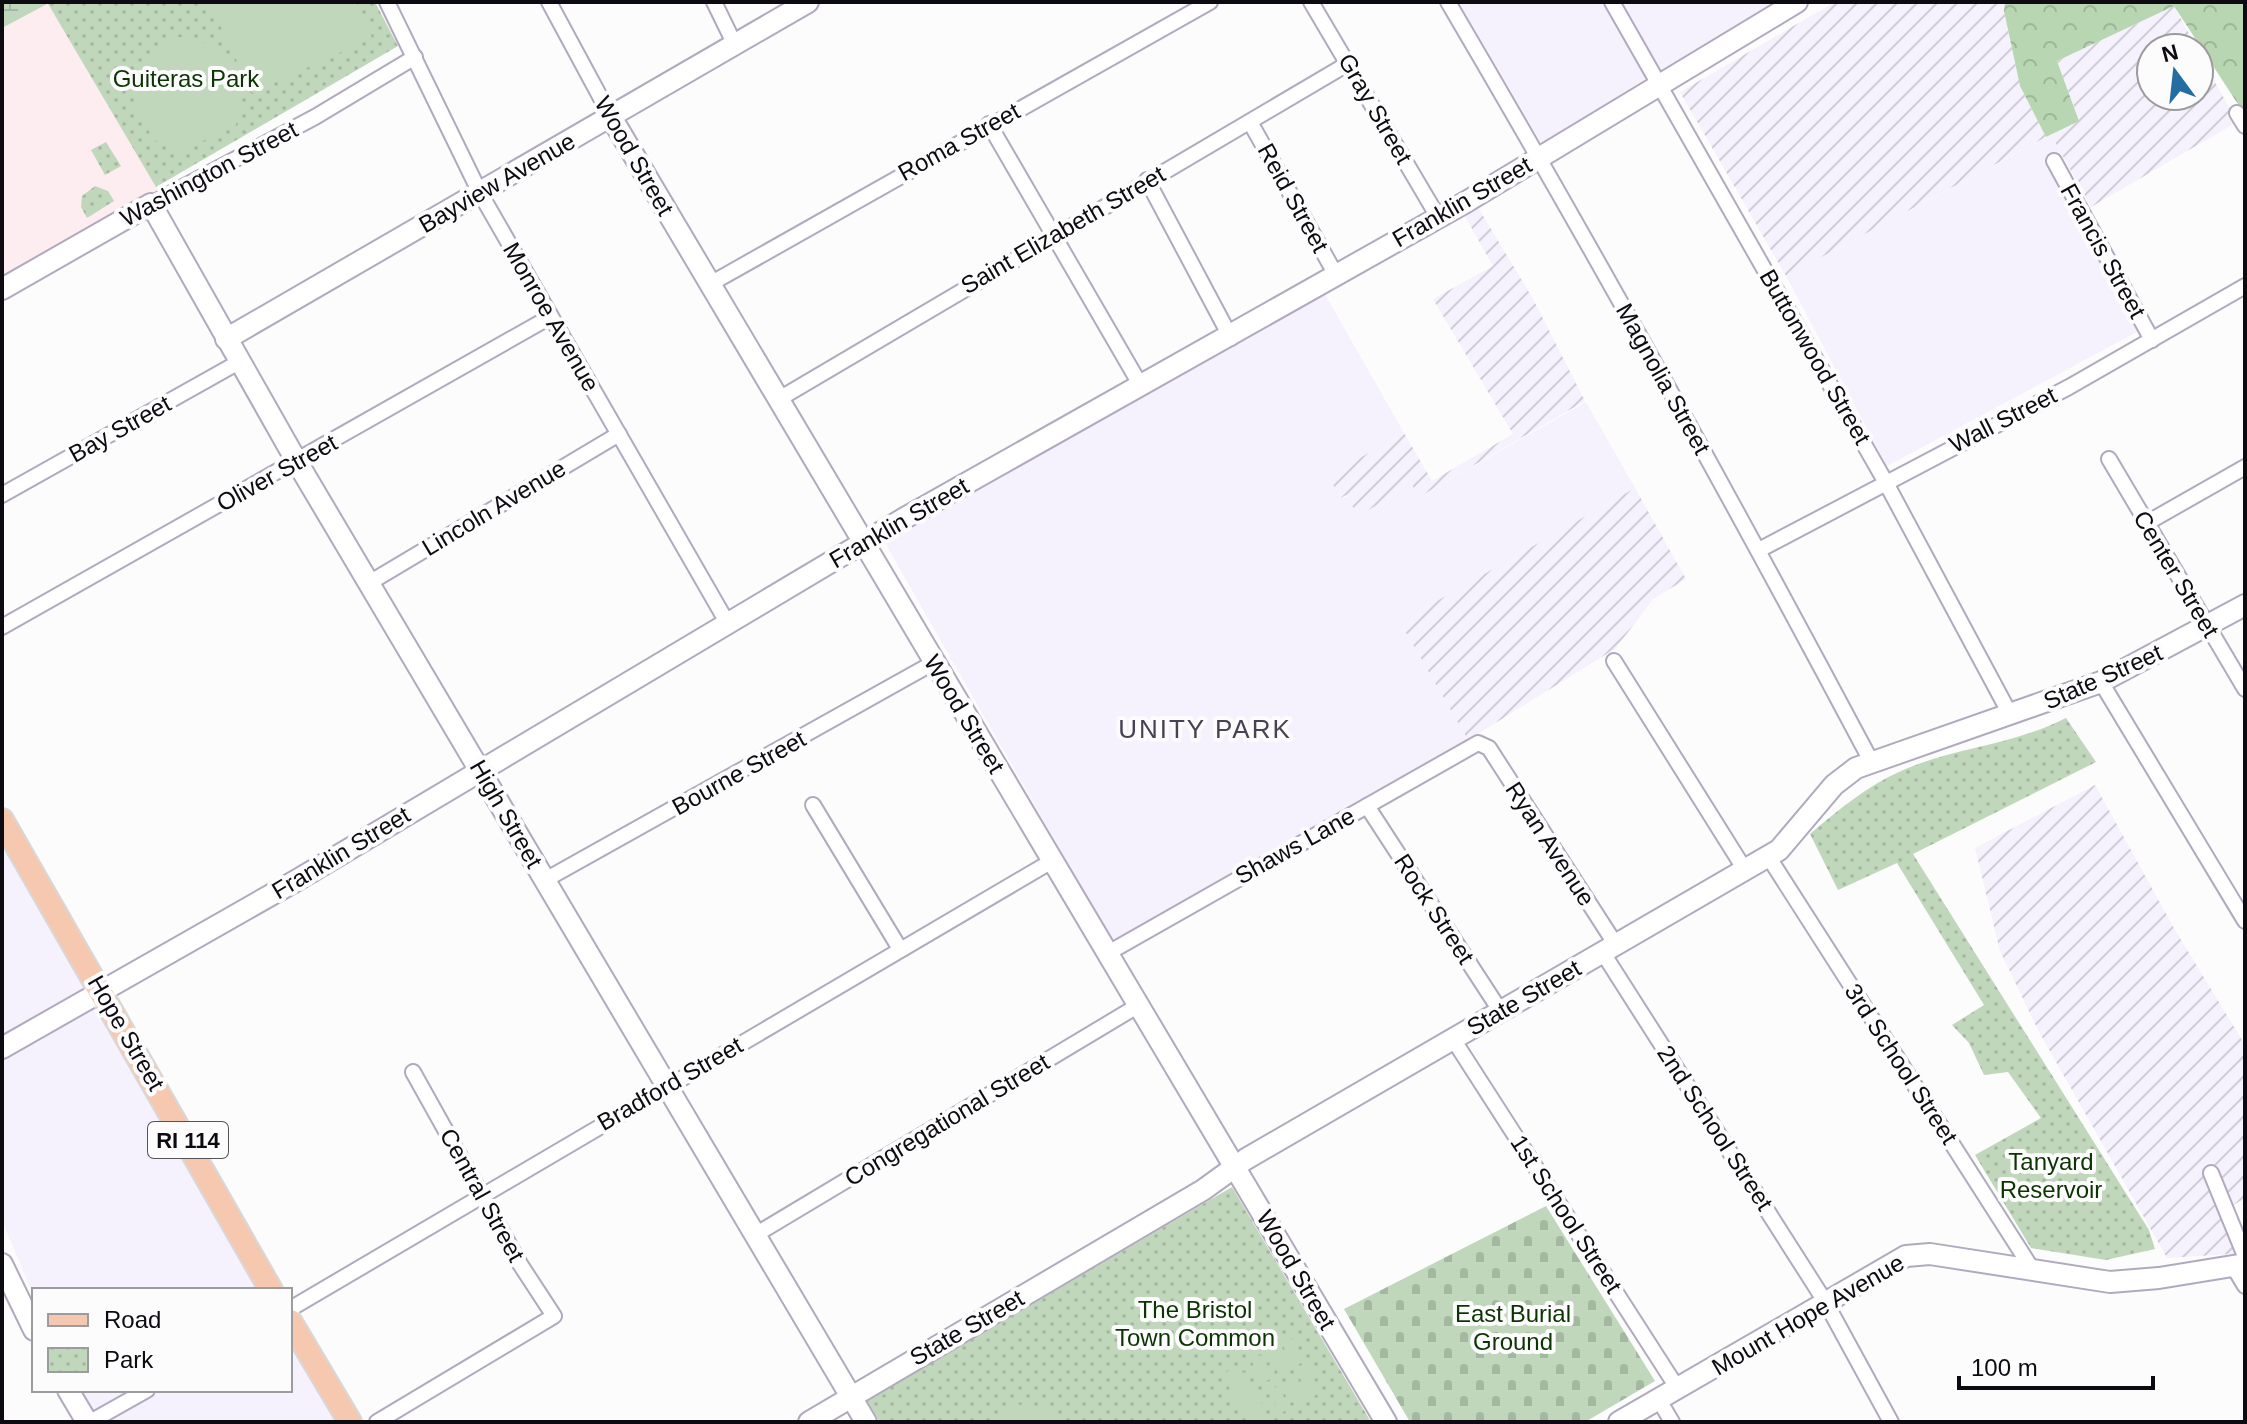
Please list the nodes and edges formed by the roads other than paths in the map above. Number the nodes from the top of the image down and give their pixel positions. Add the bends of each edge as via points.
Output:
1 (387, 2) edge
2 (549, 2) edge
3 (714, 2) edge
4 (808, 2) edge
5 (1210, 2) edge
6 (1311, 2) edge
7 (1448, 2) edge
8 (1612, 2) edge
9 (1797, 2) edge
10 (735, 45) junction
11 (415, 57) junction
12 (1349, 63) junction
13 (1659, 83) junction
14 (611, 117) junction
15 (1250, 122) junction
16 (989, 124) junction
17 (1539, 157) junction
18 (2054, 161) dead end
19 (1147, 180) junction
20 (480, 193) junction
21 (151, 204) junction
22 (1438, 217) junction
23 (1052, 235) junction
24 (1336, 275) junction
25 (710, 284) junction
26 (2245, 286) edge
27 (2, 289) edge
28 (550, 317) junction
29 (1231, 338) junction
30 (226, 339) junction
31 (2152, 340) junction
32 (239, 362) junction
33 (1141, 386) junction
34 (779, 399) junction
35 (619, 434) junction
36 (2109, 459) dead end
37 (297, 462) junction
38 (2245, 467) edge
39 (1885, 481) junction
40 (2, 495) edge
41 (2145, 524) junction
42 (864, 543) junction
43 (1759, 550) junction
44 (369, 583) junction
45 (2245, 605) edge
46 (728, 624) junction
47 (2208, 626) junction
48 (2, 627) edge
49 (1614, 661) dead end
50 (933, 663) junction
51 (2101, 682) junction
52 (2245, 689) edge
53 (2011, 716) junction
54 (1483, 744) joint
55 (1871, 761) junction
56 (479, 769) junction
57 (813, 805) dead end
58 (1367, 806) junction
59 (2, 820) edge
60 (1768, 856) junction
61 (1052, 861) junction
62 (1745, 870) junction
63 (545, 880) junction
64 (2245, 921) edge
65 (900, 949) junction
66 (1609, 949) junction
67 (1108, 953) junction
68 (101, 991) junction
69 (1139, 1005) junction
70 (1501, 1012) junction
71 (1453, 1039) junction
72 (2, 1048) edge
73 (413, 1072) dead end
74 (668, 1087) junction
75 (1235, 1167) junction
76 (2211, 1173) dead end
77 (482, 1196) junction
78 (755, 1235) junction
79 (2241, 1262) edge
80 (2, 1264) edge
81 (2034, 1272) junction
82 (2245, 1286) edge
83 (270, 1288) edge
84 (1826, 1303) junction
85 (292, 1308) edge
86 (292, 1324) edge
87 (32, 1326) edge
88 (1678, 1389) junction
89 (69, 1392) edge
90 (143, 1392) edge
91 (851, 1397) junction
92 (1659, 1400) junction
93 (89, 1422) edge
94 (350, 1422) edge
95 (377, 1422) edge
96 (809, 1422) edge
97 (866, 1422) edge
98 (1386, 1422) edge
99 (1619, 1422) edge
100 (1672, 1422) edge
101 (1891, 1422) edge

1 - 11 street, Monroe Avenue
2 - 14 street, Wood Street
3 - 10 street
4 - 10 street, Bayview Avenue
5 - 16 street, Roma Street
6 - 12 street, Gray Street
7 - 17 street, Magnolia Street
8 - 13 street, Buttonwood Street
9 - 13 street, Franklin Street
10 - 14 street, Bayview Avenue
11 - 20 street, Monroe Avenue
11 - 21 street, Washington Street
12 - 15 street, Saint Elizabeth Street
12 - 22 street, Gray Street
13 - 17 street, Franklin Street
13 - 39 street, Buttonwood Street
14 - 20 street, Bayview Avenue
14 - 25 street, Wood Street
15 - 19 street, Saint Elizabeth Street
15 - 24 street, Reid Street
16 - 23 street
16 - 25 street, Roma Street
17 - 22 street, Franklin Street
17 - 43 street, Magnolia Street
18 - 31 street, Francis Street
19 - 23 street, Saint Elizabeth Street
19 - 29 street
20 - 28 street, Monroe Avenue
20 - 30 street, Bayview Avenue
21 - 27 street, Washington Street
21 - 30 street, High Street
22 - 24 street, Franklin Street
23 - 33 street
23 - 34 street, Saint Elizabeth Street
24 - 29 street, Franklin Street
25 - 34 street, Wood Street
26 - 31 street, Wall Street
28 - 35 street, Monroe Avenue
28 - 37 street, Oliver Street
29 - 33 street, Franklin Street
30 - 32 street, High Street
31 - 39 street, Wall Street
32 - 37 street, High Street
32 - 40 street, Bay Street
33 - 42 street, Franklin Street
34 - 42 street, Wood Street
35 - 44 street, Lincoln Avenue
35 - 46 street, Monroe Avenue
36 - 41 street, Center Street
37 - 44 street, High Street
37 - 48 street, Oliver Street
38 - 41 street
39 - 43 street, Wall Street
39 - 53 street, Buttonwood Street
41 - 47 street, Center Street
42 - 46 street, Franklin Street
42 - 50 street, Wood Street
43 - 55 street, Magnolia Street
44 - 56 street, High Street
45 - 47 street, State Street
46 - 56 street, Franklin Street
47 - 51 street, State Street
47 - 52 street, Center Street
49 - 62 street
50 - 61 street, Wood Street
50 - 63 street, Bourne Street
51 - 53 street, State Street
51 - 64 street
53 - 55 street, State Street
54 - 58 street, Shaws Lane via 1471,745
54 - 66 street, Ryan Avenue
55 - 60 street, State Street via 1841,778 1788,842
56 - 63 street, High Street
56 - 68 street, Franklin Street
57 - 65 street
58 - 67 street, Shaws Lane
58 - 70 street, Rock Street
59 - 68 main road, Hope Street / RI 114
60 - 62 street, State Street
60 - 81 street, 3rd School Street
61 - 65 street, Bradford Street
61 - 67 street, Wood Street
62 - 66 street, State Street
63 - 74 street, High Street
65 - 74 street, Bradford Street
66 - 70 street, State Street
66 - 84 street, 2nd School Street
67 - 69 street, Wood Street
68 - 72 street, Franklin Street
68 - 83 main road, Hope Street / RI 114
69 - 75 street, Wood Street
69 - 78 street, Congregational Street
70 - 71 street, State Street
71 - 75 street, State Street
71 - 88 street, 1st School Street
73 - 77 street, Central Street
74 - 77 street, Bradford Street
74 - 78 street, High Street
75 - 91 street, State Street
75 - 98 street, Wood Street
76 - 79 street
77 - 85 street, Bradford Street
77 - 95 street, Central Street via 554,1316
78 - 91 street, High Street
79 - 81 street, Mount Hope Avenue via 2120,1282
79 - 82 street
80 - 87 street
81 - 84 street, Mount Hope Avenue via 1915,1254
84 - 88 street, Mount Hope Avenue
84 - 101 street, 2nd School Street
86 - 94 main road
88 - 92 street, Mount Hope Avenue
89 - 93 street
90 - 93 street
91 - 96 street, State Street
91 - 97 street, High Street
92 - 99 street, Mount Hope Avenue
92 - 100 street

